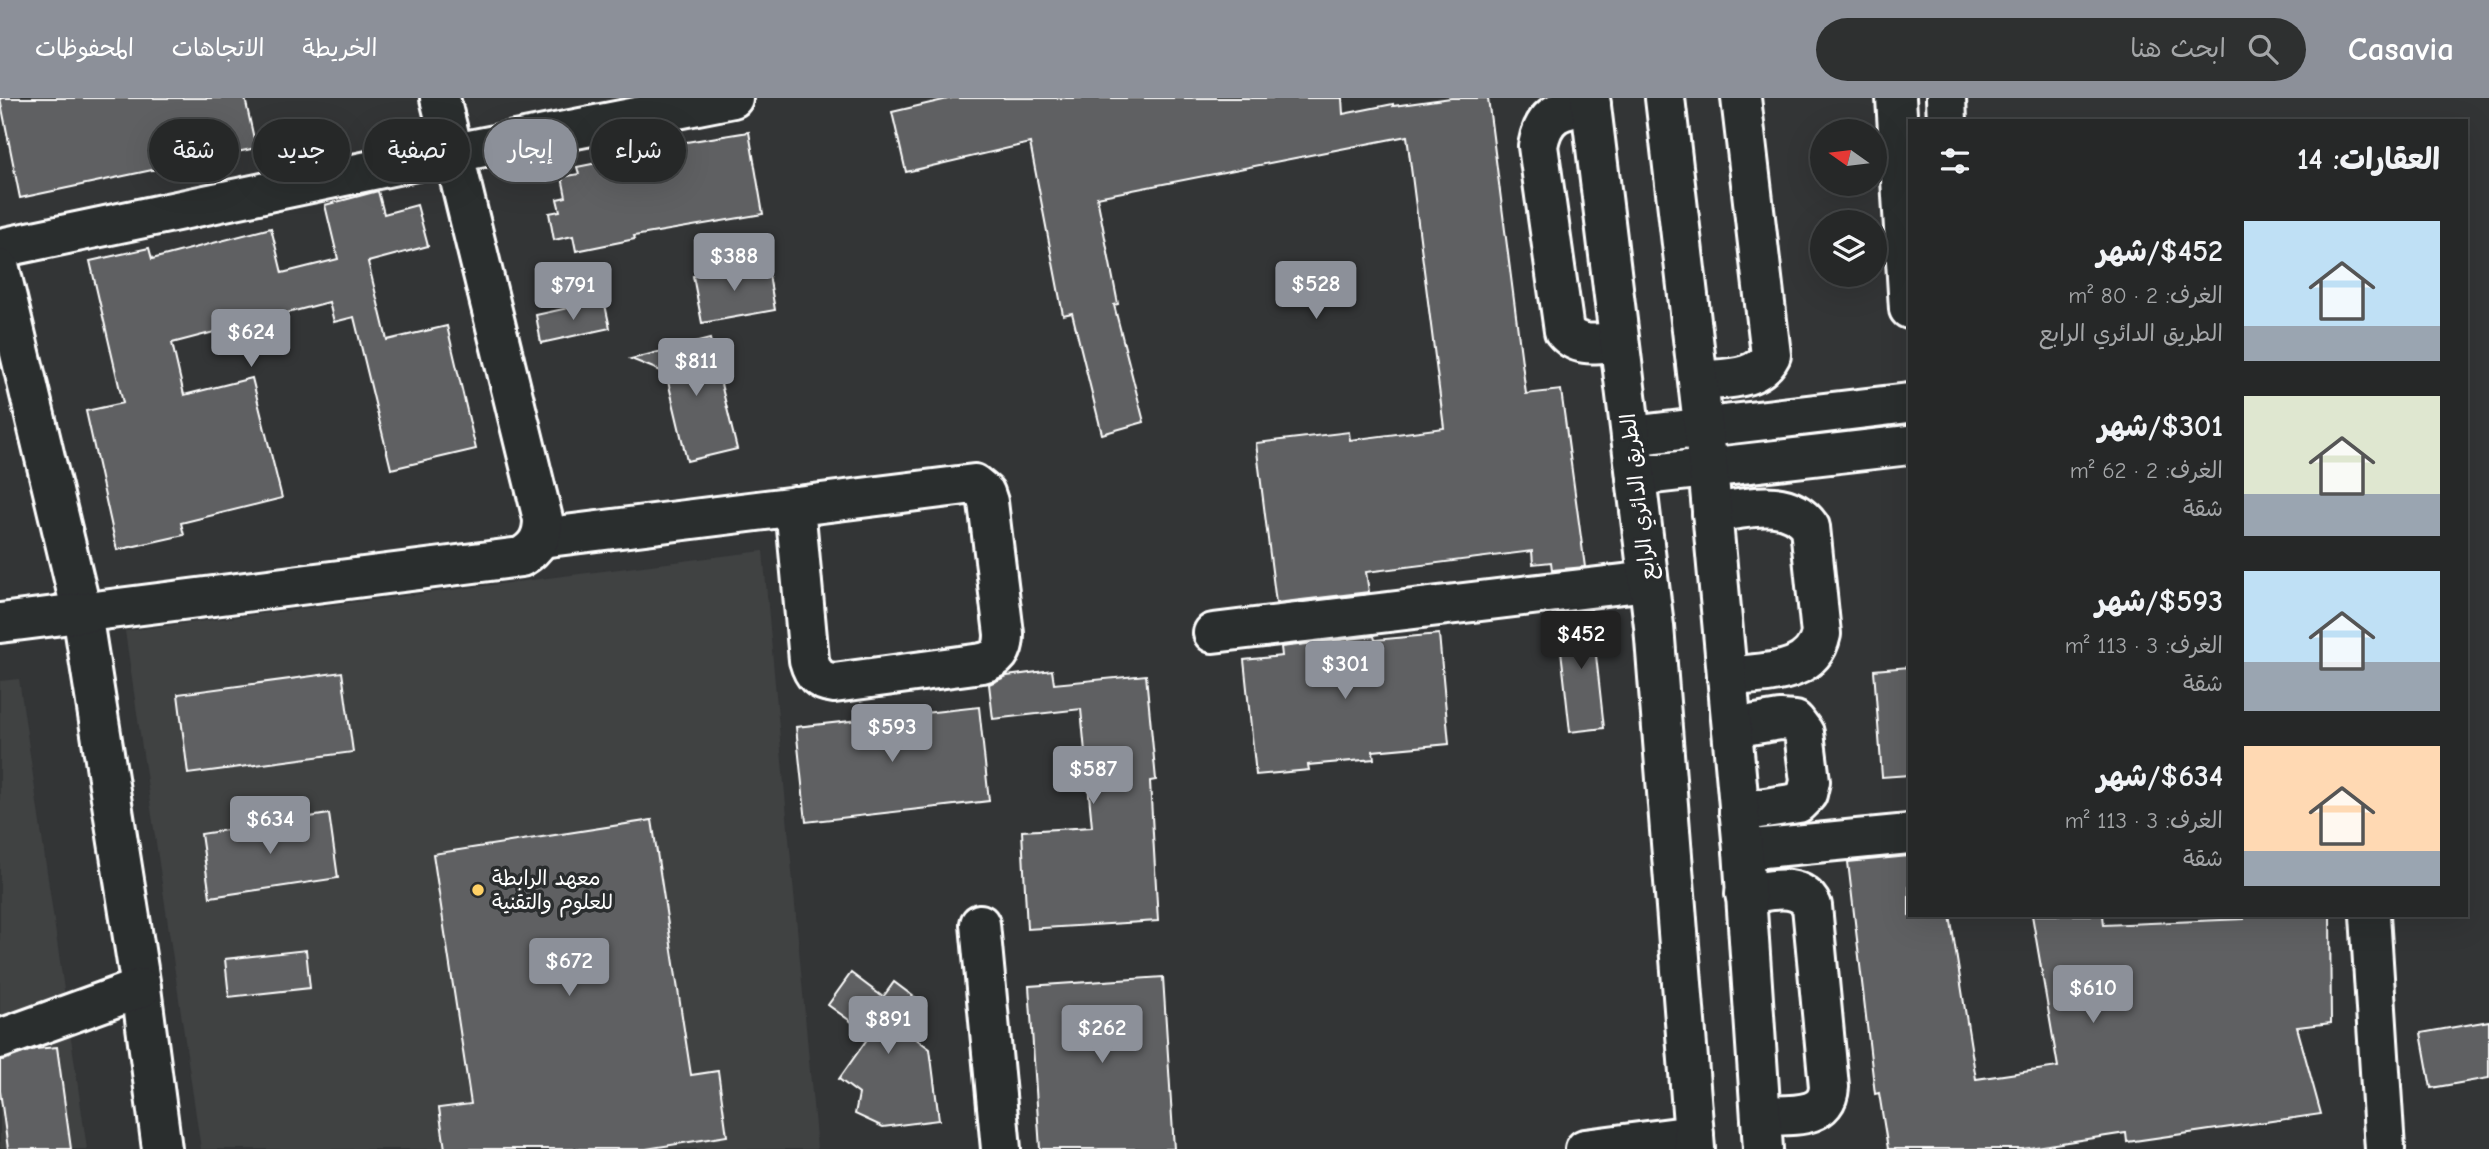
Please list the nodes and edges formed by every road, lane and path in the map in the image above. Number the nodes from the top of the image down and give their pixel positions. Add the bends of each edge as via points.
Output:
1 (440, 98) edge
2 (733, 98) edge
3 (1665, 98) edge
4 (1741, 98) edge
5 (1896, 98) edge
6 (1945, 98) edge
7 (1591, 102) edge
8 (445, 119) edge
9 (1947, 119) edge
10 (1904, 140) edge
11 (470, 150) edge
12 (364, 172) edge
13 (461, 182) edge
14 (0, 248) edge
15 (0, 269) edge
16 (1908, 275) edge
17 (1619, 341) junction
18 (1699, 381) junction
19 (1908, 403) edge
20 (1704, 427) junction
21 (1631, 436) junction
22 (1908, 445) edge
23 (1708, 467) junction
24 (1636, 476) junction
25 (795, 506) junction
26 (1712, 513) junction
27 (541, 538) junction
28 (1648, 581) junction
29 (82, 613) junction
30 (0, 623) edge
31 (1213, 633) dead end
32 (1727, 677) junction
33 (1731, 728) junction
34 (1739, 812) junction
35 (1908, 834) edge
36 (1742, 850) junction
37 (1745, 894) junction
38 (2370, 917) edge
39 (980, 924) dead end
40 (141, 988) junction
41 (0, 1039) edge
42 (1762, 1133) edge
43 (1695, 1142) edge
44 (162, 1149) edge
45 (1001, 1149) edge
46 (1585, 1149) edge
47 (2385, 1149) edge

1 - 8 street
2 - 11 street
3 - 18 street
4 - 18 street via 1770,355 1752,374
5 - 10 street
6 - 9 street
7 - 17 street, الطريق الدائري الرابع
7 - 17 street via 1556,113 1547,121 1538,146 1564,331 1588,344
10 - 16 street
12 - 14 street
13 - 27 street via 543,519
15 - 29 street
17 - 21 street, الطريق الدائري الرابع
18 - 20 street
19 - 20 street
20 - 21 street
20 - 23 street
21 - 24 street, الطريق الدائري الرابع
22 - 23 street
23 - 24 street
23 - 26 street
24 - 28 street, الطريق الدائري الرابع
25 - 25 street via 965,484 980,487 988,502 1004,634 1000,655 982,663 834,683 817,677 809,660
25 - 27 street
26 - 32 street
26 - 32 street via 1782,506 1803,518 1810,527 1821,634 1804,663
27 - 29 street via 521,557
28 - 31 street
28 - 43 street, الطريق الدائري الرابع
29 - 30 street
29 - 40 street
32 - 33 street
33 - 34 street
33 - 34 street via 1795,722 1804,733 1810,781 1807,794 1798,803
34 - 36 street
35 - 36 street
36 - 37 street
37 - 42 street
37 - 42 street via 1793,889 1812,906 1829,1087 1825,1104 1814,1112
38 - 47 street
39 - 45 street
40 - 41 street
40 - 44 street
43 - 46 street

